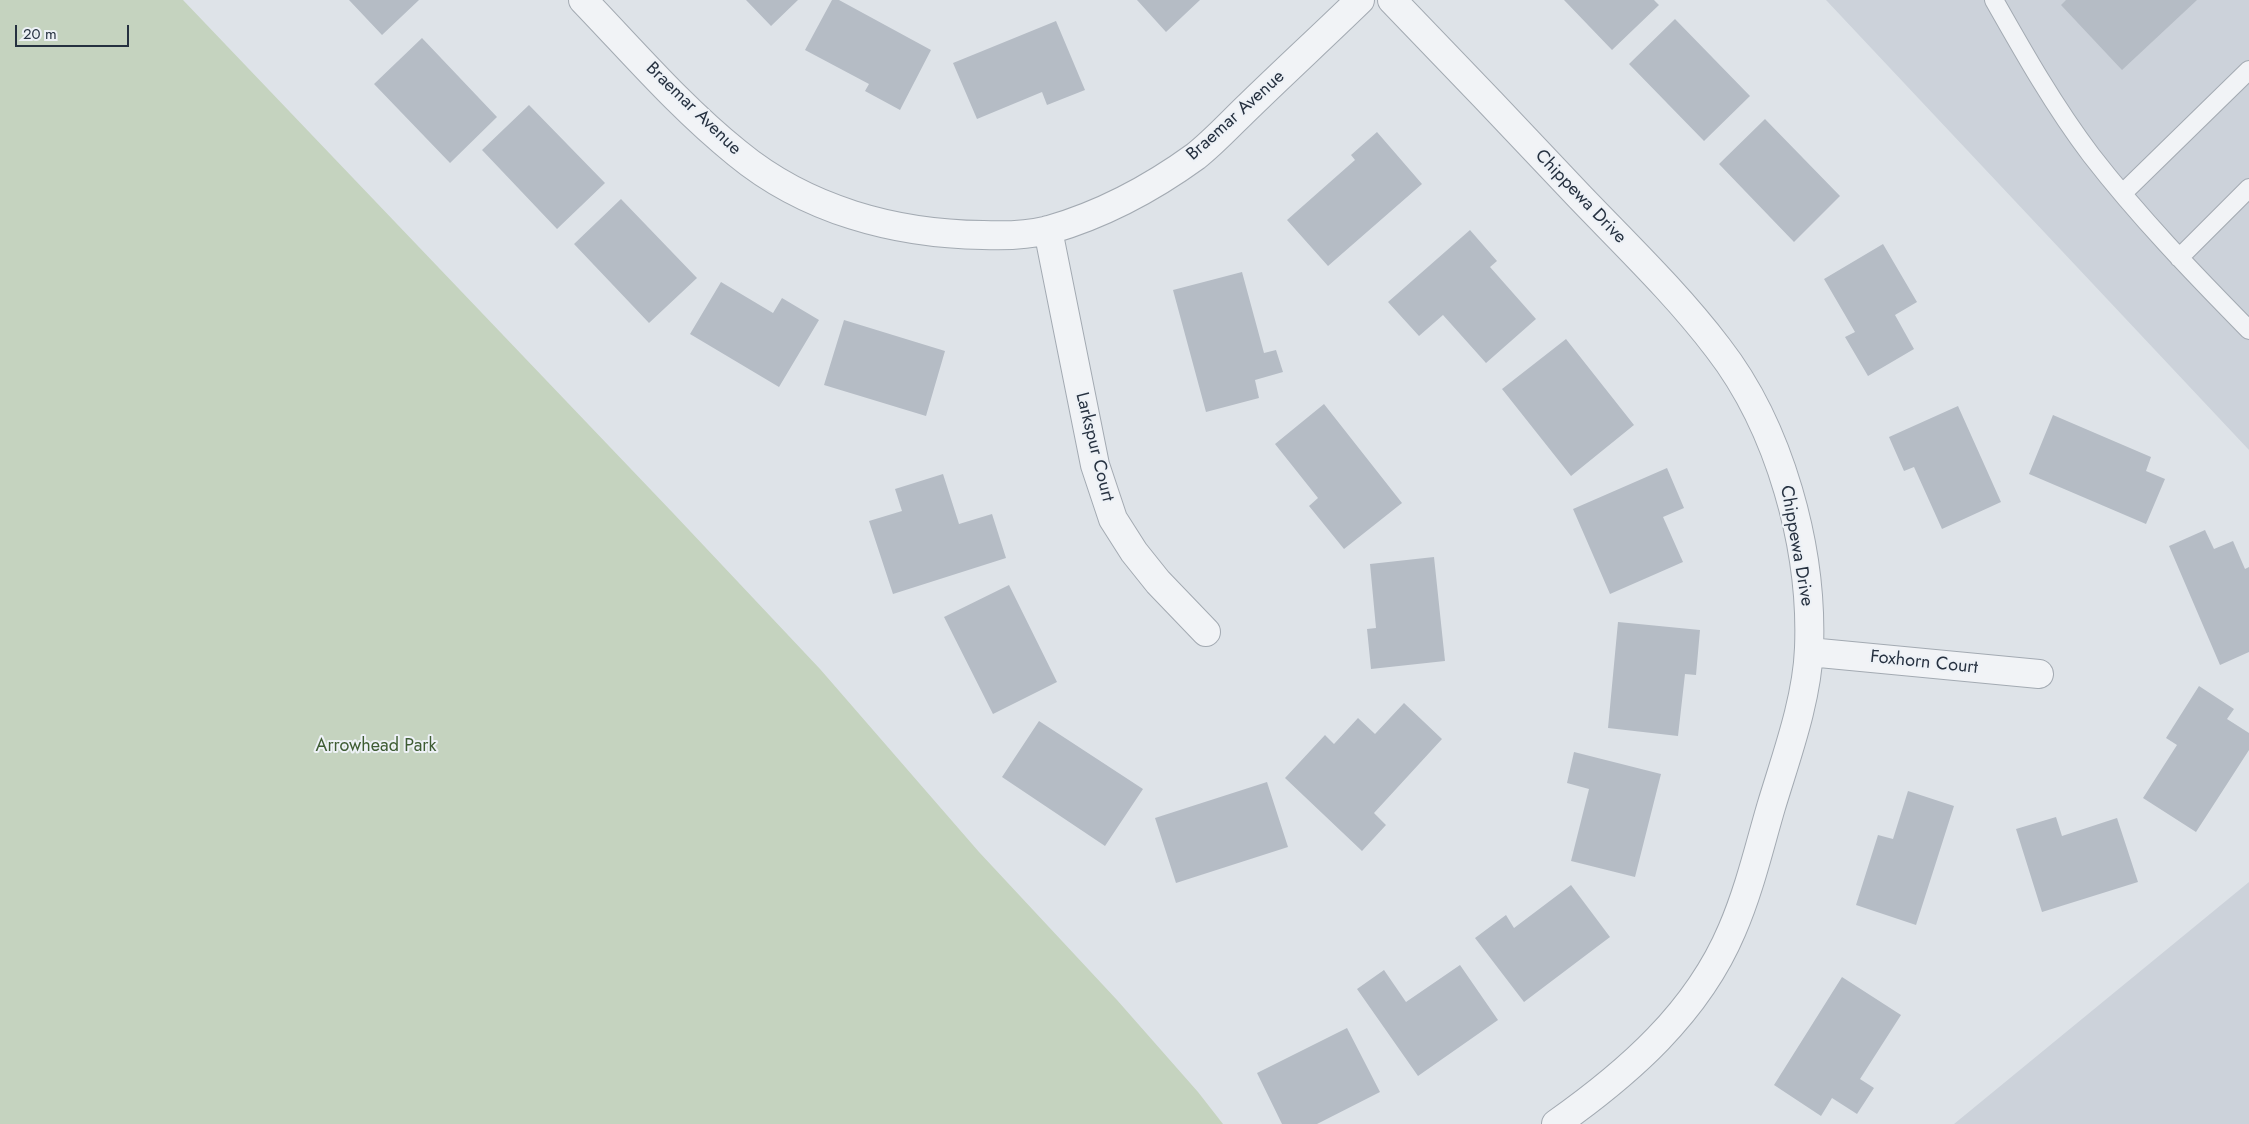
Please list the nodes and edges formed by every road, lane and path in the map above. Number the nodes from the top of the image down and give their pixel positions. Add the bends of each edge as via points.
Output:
1 (584, 0) edge
2 (1360, 0) edge
3 (1392, 0) edge
4 (1994, 0) edge
5 (2249, 70) edge
6 (2249, 188) edge
7 (2123, 193) junction
8 (1048, 230) junction
9 (2179, 258) junction
10 (2249, 330) edge
11 (1206, 632) dead end
12 (1809, 652) junction
13 (2039, 674) dead end
14 (1556, 1124) edge

1 - 8 street, Braemar Avenue via 694,116 738,154 813,200 860,218 916,230 1006,236
2 - 8 street, Braemar Avenue via 1197,155 1148,188
3 - 12 street, Chippewa Drive via 1653,273 1730,365 1770,437 1792,499 1805,579
4 - 7 lane via 2040,82 2091,155
5 - 7 lane
6 - 9 lane
7 - 9 lane
8 - 11 street, Larkspur Court via 1095,465 1113,519 1158,582
9 - 10 lane
12 - 13 street, Foxhorn Court
12 - 14 street, Chippewa Drive via 1799,712 1747,888 1721,954 1684,1012 1643,1056

